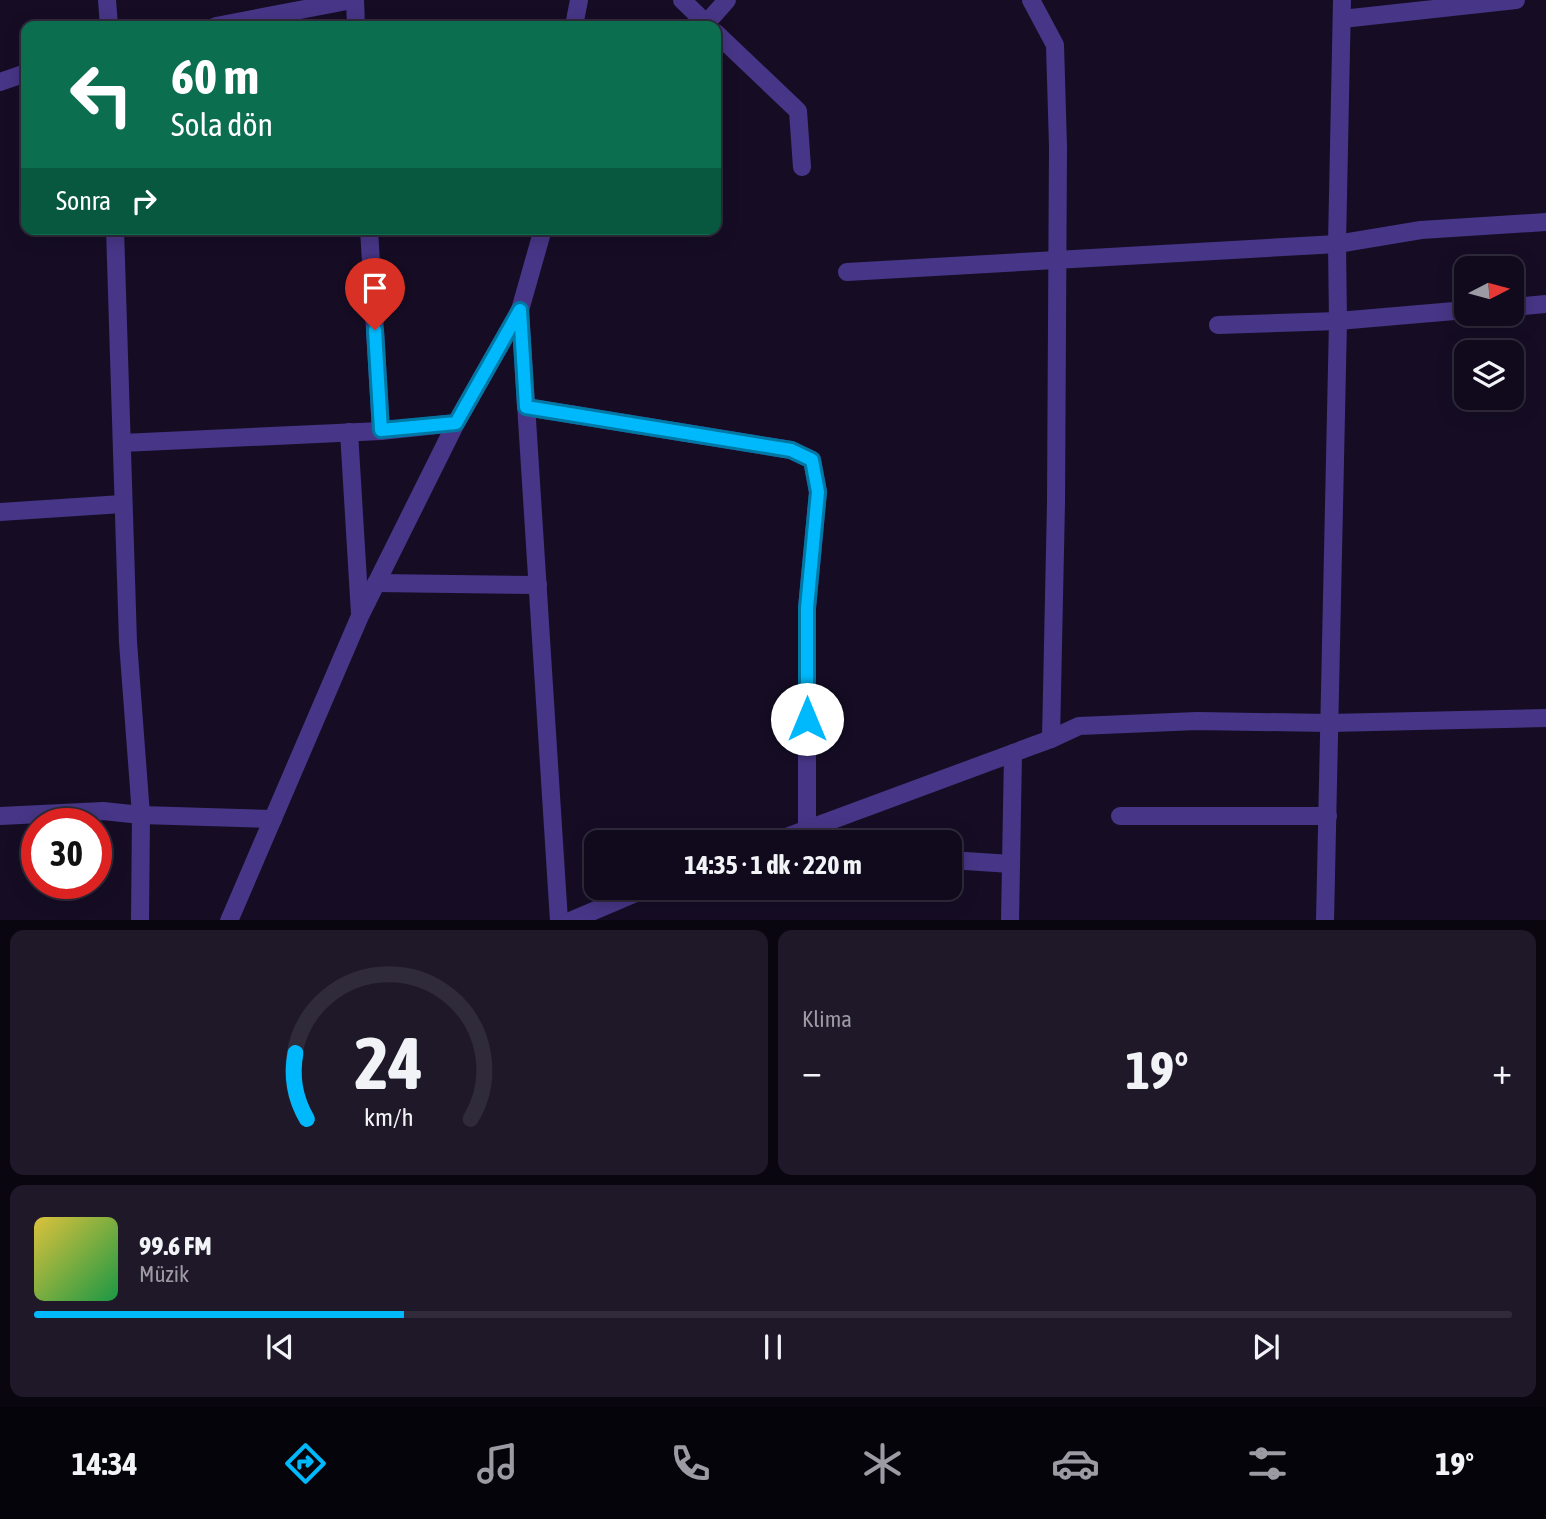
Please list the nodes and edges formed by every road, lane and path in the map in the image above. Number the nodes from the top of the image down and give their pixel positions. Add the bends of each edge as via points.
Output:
1 (107, 0) edge
2 (353, 0) edge
3 (579, 0) edge
4 (682, 0) edge
5 (727, 0) edge
6 (1031, 0) edge
7 (1342, 0) edge
8 (1516, 0) edge
9 (1342, 19) junction
10 (109, 21) edge
11 (242, 21) edge
12 (355, 21) edge
13 (575, 21) edge
14 (703, 21) edge
15 (713, 21) edge
16 (721, 38) edge
17 (21, 75) edge
18 (0, 82) edge
19 (802, 167) dead end
20 (1546, 222) edge
21 (115, 235) edge
22 (369, 235) edge
23 (541, 235) edge
24 (1337, 244) junction
25 (1056, 261) junction
26 (847, 272) dead end
27 (1546, 304) edge
28 (1524, 306) edge
29 (520, 310) junction
30 (1454, 311) edge
31 (1338, 321) junction
32 (1218, 326) dead end
33 (526, 407) junction
34 (456, 423) junction
35 (381, 430) junction
36 (349, 432) junction
37 (122, 443) junction
38 (122, 504) junction
39 (0, 512) edge
40 (376, 583) junction
41 (538, 585) junction
42 (360, 616) junction
43 (1546, 718) edge
44 (1330, 723) junction
45 (1051, 739) junction
46 (1013, 753) junction
47 (141, 815) junction
48 (0, 816) edge
49 (1120, 816) dead end
50 (1328, 816) junction
51 (274, 819) junction
52 (812, 830) edge
53 (827, 830) edge
54 (962, 861) edge
55 (1012, 864) junction
56 (618, 900) edge
57 (140, 920) edge
58 (229, 920) edge
59 (559, 920) edge
60 (570, 920) edge
61 (1010, 920) edge
62 (1325, 920) edge

1 - 10 street
2 - 11 street
2 - 12 street
3 - 13 street
4 - 14 street
5 - 15 street
6 - 25 street via 1055,45
7 - 9 street
8 - 9 street
9 - 24 street
16 - 19 street via 798,111
17 - 18 street
20 - 24 street via 1421,230
21 - 37 street
22 - 35 street
23 - 29 street
24 - 25 street
24 - 31 street
25 - 26 street
25 - 45 street
27 - 28 street
29 - 33 street
29 - 34 street
30 - 31 street
31 - 32 street
31 - 44 street
33 - 41 street
33 - 52 street via 791,450 812,460 818,492 807,608
34 - 35 street
34 - 40 street
35 - 36 street
36 - 37 street
36 - 42 street
37 - 38 street
38 - 39 street
38 - 47 street
40 - 41 street
40 - 42 street
41 - 59 street
42 - 51 street
43 - 44 street
44 - 45 street via 1197,721 1079,726
44 - 50 street
45 - 46 street
46 - 53 street
46 - 55 street
47 - 48 street via 103,811
47 - 51 street
47 - 57 street
49 - 50 street
50 - 62 street
51 - 58 street
54 - 55 street
55 - 61 street
56 - 60 street

